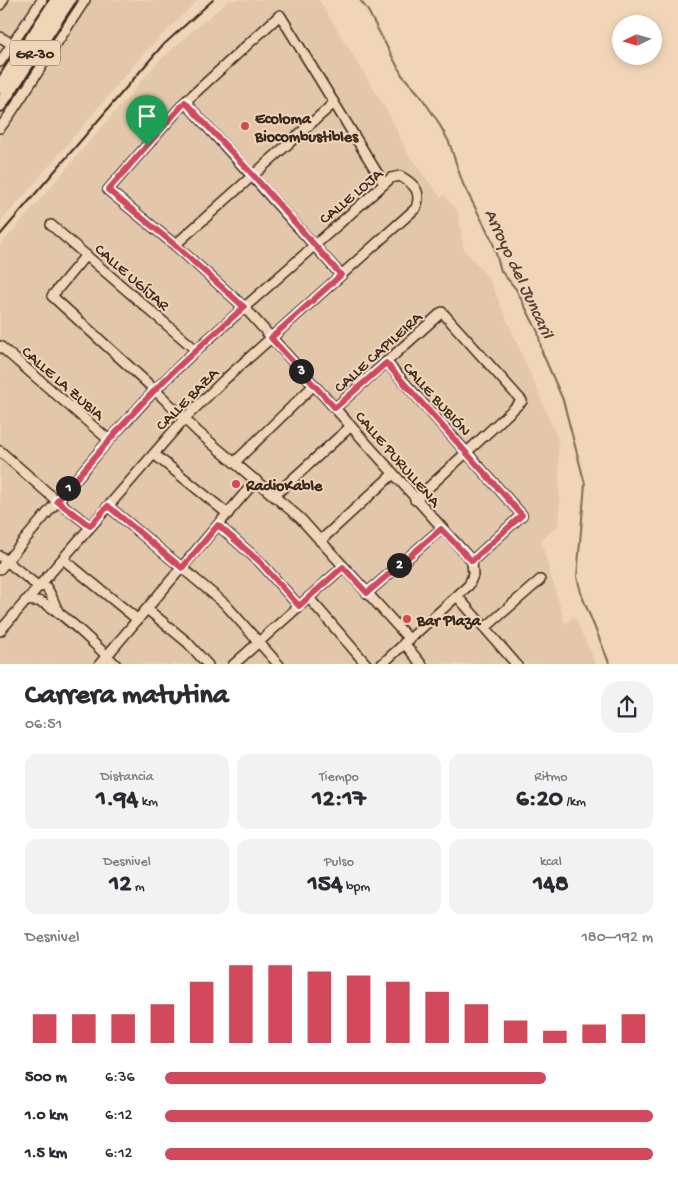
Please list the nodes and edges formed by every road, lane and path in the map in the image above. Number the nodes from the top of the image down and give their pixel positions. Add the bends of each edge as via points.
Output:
1 (3, 0) edge
2 (42, 0) edge
3 (57, 0) edge
4 (69, 0) edge
5 (85, 0) edge
6 (0, 5) edge
7 (0, 37) edge
8 (12, 44) junction
9 (0, 62) edge
10 (0, 87) edge
11 (185, 102) junction
12 (334, 103) junction
13 (0, 105) edge
14 (0, 128) edge
15 (253, 175) junction
16 (384, 184) junction
17 (416, 208) joint
18 (50, 226) dead end
19 (175, 245) junction
20 (314, 245) junction
21 (86, 255) junction
22 (341, 275) junction
23 (244, 307) junction
24 (271, 338) junction
25 (0, 346) edge
26 (196, 350) junction
27 (386, 363) junction
28 (314, 385) junction
29 (155, 390) junction
30 (335, 408) junction
31 (184, 419) junction
32 (350, 427) junction
33 (109, 440) junction
34 (0, 451) edge
35 (466, 452) junction
36 (154, 454) junction
37 (235, 462) junction
38 (392, 474) junction
39 (256, 480) junction
40 (274, 496) junction
41 (415, 500) junction
42 (57, 501) junction
43 (108, 506) junction
44 (228, 514) junction
45 (218, 525) junction
46 (90, 526) junction
47 (441, 529) junction
48 (320, 541) junction
49 (3, 558) edge
50 (63, 559) junction
51 (472, 561) junction
52 (343, 567) junction
53 (182, 568) junction
54 (0, 569) edge
55 (540, 580) dead end
56 (39, 587) junction
57 (367, 593) junction
58 (457, 596) junction
59 (309, 598) junction
60 (25, 601) junction
61 (299, 606) junction
62 (147, 609) junction
63 (60, 616) junction
64 (138, 620) junction
65 (485, 628) junction
66 (0, 631) edge
67 (406, 641) junction
68 (259, 642) junction
69 (107, 656) junction
70 (99, 664) edge
71 (116, 664) edge
72 (208, 664) edge
73 (233, 664) edge
74 (279, 664) edge
75 (368, 664) edge
76 (381, 664) edge
77 (422, 664) edge
78 (517, 664) edge

1 - 6 street
2 - 8 street
3 - 10 highway, GR-30
4 - 13 highway, GR-30
5 - 14 street
7 - 8 street
8 - 9 street
11 - 12 street via 280,15
11 - 15 street
11 - 19 street, CALLE PURULLENA via 108,190
12 - 15 street
12 - 16 street
15 - 19 street
15 - 20 street
16 - 17 street, CALLE LOJA via 400,176 411,182 419,200
16 - 20 street, CALLE LOJA
17 - 22 street, CALLE BAZA
18 - 21 street, CALLE UGÍJAR
19 - 23 street, CALLE PURULLENA
20 - 22 street
20 - 23 street, CALLE LOJA
21 - 26 street, CALLE UGÍJAR
21 - 29 street via 52,296
22 - 24 street, CALLE BAZA
23 - 24 street, CALLE PURULLENA
23 - 26 street, CALLE LOJA
24 - 28 street, CALLE PURULLENA
24 - 31 street, CALLE BAZA
25 - 33 street, CALLE LA ZUBIA
26 - 29 street, CALLE LOJA
27 - 30 street, CALLE CAPILEIRA
27 - 35 street, CALLE BUBIÓN
27 - 35 street, CALLE CAPILEIRA via 442,312 522,401
28 - 30 street, CALLE PURULLENA
28 - 37 street
29 - 31 street
29 - 33 street, CALLE LOJA
30 - 32 street, CALLE PURULLENA
31 - 36 street, CALLE BAZA
31 - 37 street
32 - 38 street, CALLE PURULLENA
32 - 40 street
33 - 42 street, CALLE LOJA
34 - 42 street
35 - 41 street, CALLE CAPILEIRA
35 - 51 street, CALLE BUBIÓN via 522,515
36 - 43 street, CALLE BAZA
36 - 44 street
37 - 39 street
38 - 41 street, CALLE PURULLENA
38 - 48 street
39 - 40 street
39 - 44 street
40 - 48 street
41 - 47 street, CALLE PURULLENA
42 - 46 street
42 - 49 street, CALLE LOJA
43 - 46 street, CALLE BAZA
43 - 53 street
44 - 45 street
45 - 53 street
45 - 61 street via 260,562
46 - 50 street, CALLE BAZA
47 - 51 street, CALLE PURULLENA
47 - 57 street
48 - 52 street
49 - 54 street, CALLE LOJA
49 - 56 street
50 - 56 street, CALLE BAZA
50 - 64 street
51 - 58 street via 469,585
52 - 57 street
52 - 59 street
53 - 62 street
53 - 68 street via 225,604
55 - 65 street
56 - 60 street, CALLE BAZA
56 - 63 street via 48,588
57 - 67 street
58 - 65 street
58 - 67 street
59 - 61 street
59 - 75 street
60 - 63 street via 42,603
60 - 66 street, CALLE BAZA
61 - 68 street
62 - 64 street
62 - 72 street via 188,642
63 - 69 street
64 - 69 street
65 - 78 street
67 - 76 street
67 - 77 street
68 - 73 street
68 - 74 street
69 - 70 street
69 - 71 street

